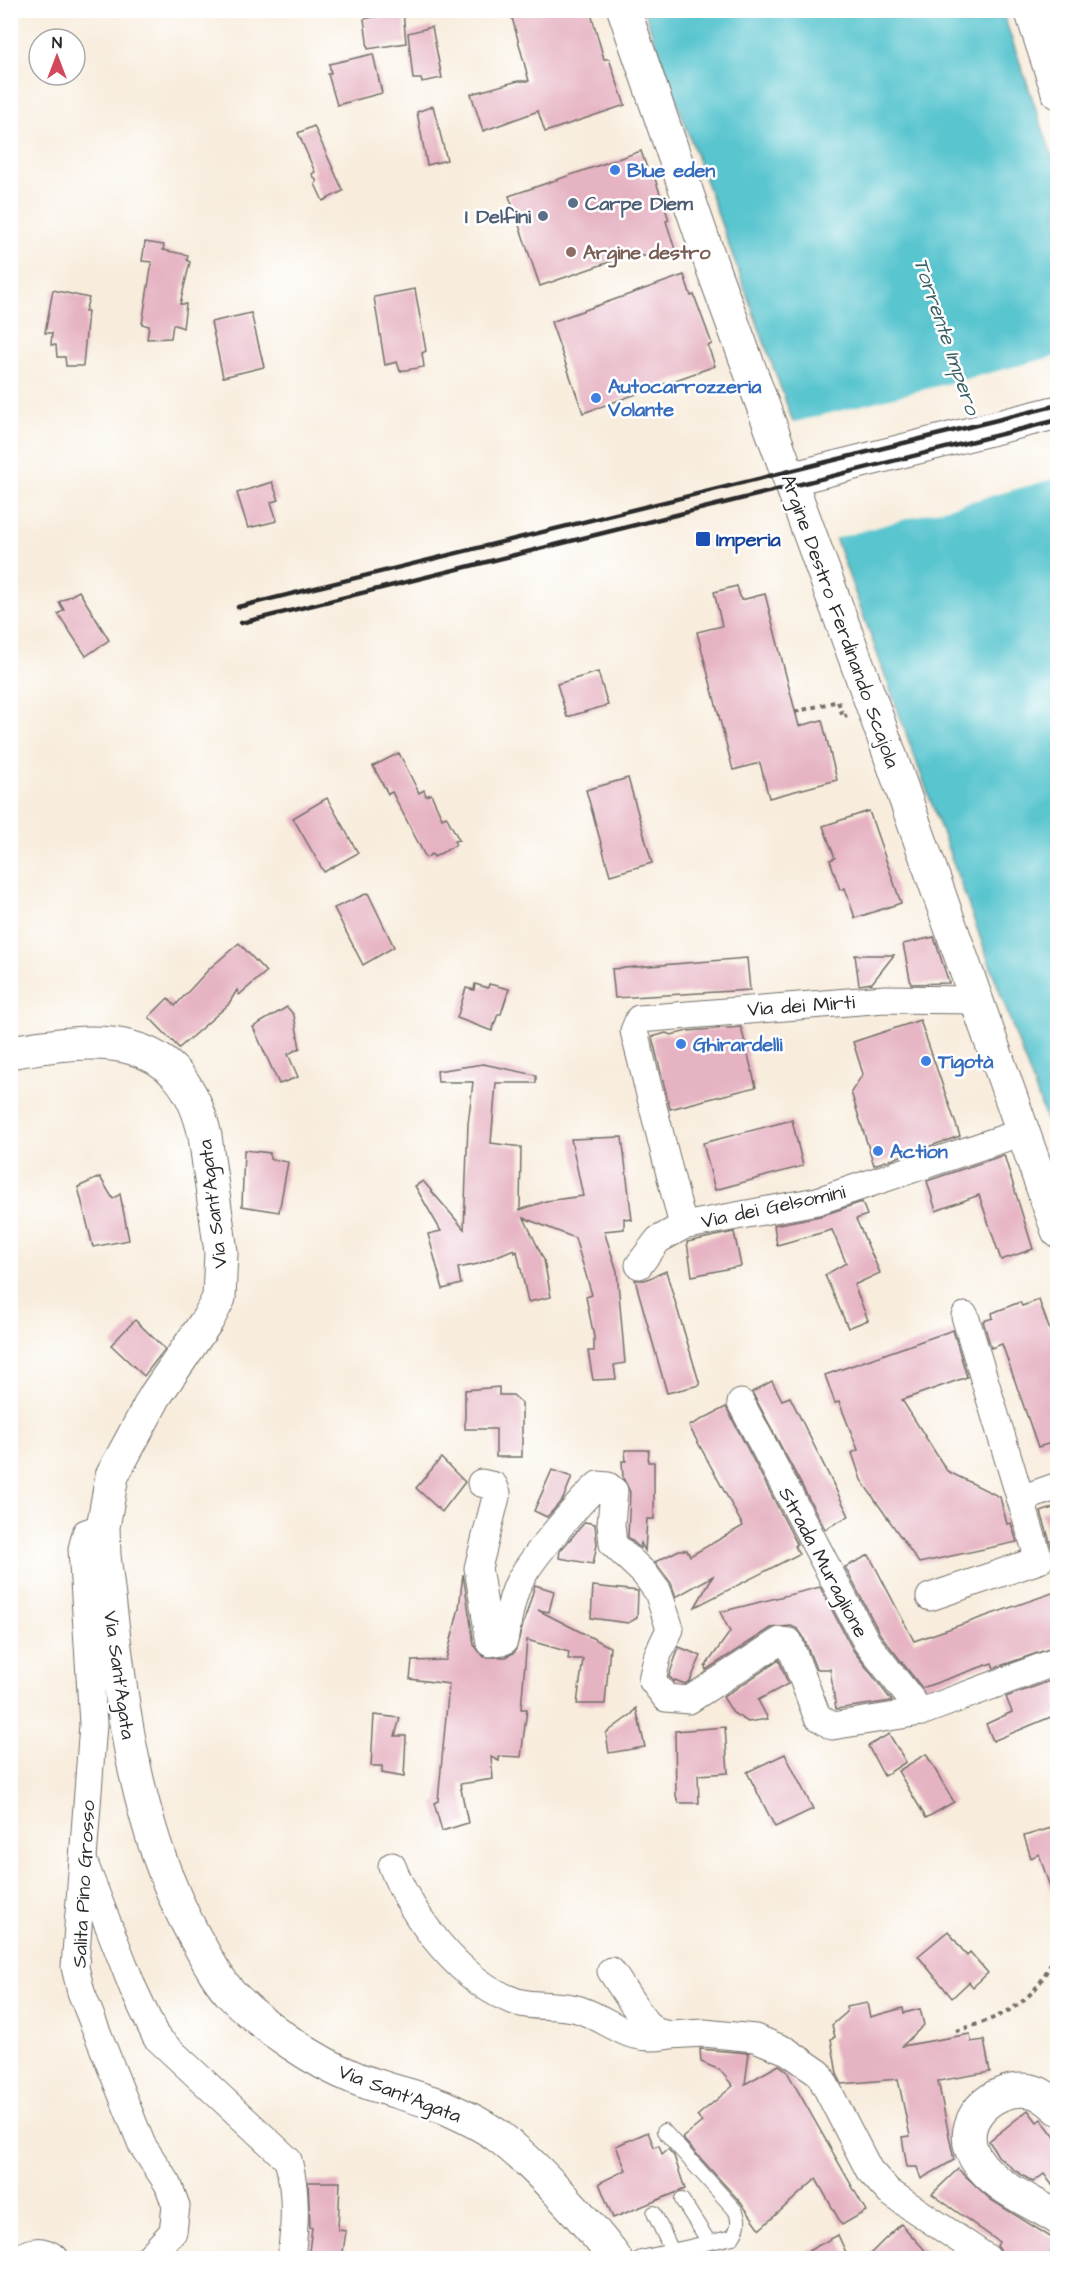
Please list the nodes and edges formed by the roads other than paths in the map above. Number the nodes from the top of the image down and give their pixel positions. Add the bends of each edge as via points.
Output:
1 (624, 10) edge
2 (1031, 10) edge
3 (1058, 92) edge
4 (1058, 412) edge
5 (790, 479) junction
6 (976, 1000) junction
7 (10, 1052) edge
8 (1023, 1132) junction
9 (683, 1226) junction
10 (1058, 1232) edge
11 (639, 1265) dead end
12 (965, 1316) dead end
13 (741, 1403) dead end
14 (481, 1483) dead end
15 (1058, 1486) edge
16 (1021, 1499) junction
17 (103, 1527) junction
18 (930, 1597) dead end
19 (1058, 1661) edge
20 (921, 1712) junction
21 (83, 1859) junction
22 (392, 1866) dead end
23 (611, 1971) dead end
24 (670, 2036) junction
25 (1058, 2108) edge
26 (664, 2131) dead end
27 (682, 2200) dead end
28 (654, 2213) dead end
29 (1058, 2218) edge
30 (709, 2242) junction
31 (672, 2251) junction
32 (19, 2259) edge
33 (55, 2259) edge
34 (148, 2259) edge
35 (291, 2259) edge
36 (615, 2259) edge
37 (640, 2259) edge
38 (987, 2259) edge

1 - 5 street, Argine Destro Ferdinando Scajola
2 - 3 street
4 - 5 street
5 - 6 street, Argine Destro Ferdinando Scajola
6 - 8 street, Argine Destro Ferdinando Scajola
6 - 9 street, Via dei Mirti via 885,999 639,1018 634,1032
7 - 17 street, Via Sant'Agata via 92,1042 128,1045 155,1056 176,1073 191,1094 205,1136 221,1252 219,1298 154,1396 112,1476
8 - 9 street, Via dei Gelsomini via 817,1201
8 - 10 street, Argine Destro Ferdinando Scajola
9 - 11 street, Via dei Gelsomini via 658,1240
12 - 16 street
13 - 20 street, Strada Muraglione via 867,1643
14 - 20 street via 494,1486 497,1493 478,1568 490,1643 504,1641 519,1581 534,1560 586,1496 598,1485 608,1486 614,1491 613,1544 658,1592 670,1629 652,1680 666,1698 689,1700 780,1641 789,1642 817,1716 832,1726
15 - 16 street
16 - 18 street via 1039,1560
17 - 21 street, Salita Pino Grosso via 86,1533 82,1549 93,1724
17 - 36 street, Via Sant'Agata via 119,1677 136,1777 155,1850 185,1918 222,1980 234,1996 309,2055 355,2078 443,2107 497,2135 566,2203
19 - 20 street
21 - 34 street, Salita Pino Grosso via 75,1943 81,1992 142,2145 168,2184 176,2206 173,2232
21 - 35 street via 156,2037 288,2160 295,2208
22 - 24 street via 411,1908 444,1948 473,1976 501,1995 525,2004 583,2011 634,2037
23 - 24 street via 645,2022 656,2032
24 - 38 street via 704,2033 754,2038 772,2043 803,2062 823,2077 869,2170 889,2192
25 - 29 street via 1041,2094 1006,2092 980,2106 970,2137 976,2158 992,2177
26 - 30 lane via 738,2216 738,2229 733,2237
27 - 30 lane
28 - 31 lane
30 - 31 lane
31 - 37 lane
32 - 33 street via 31,2251 42,2251

